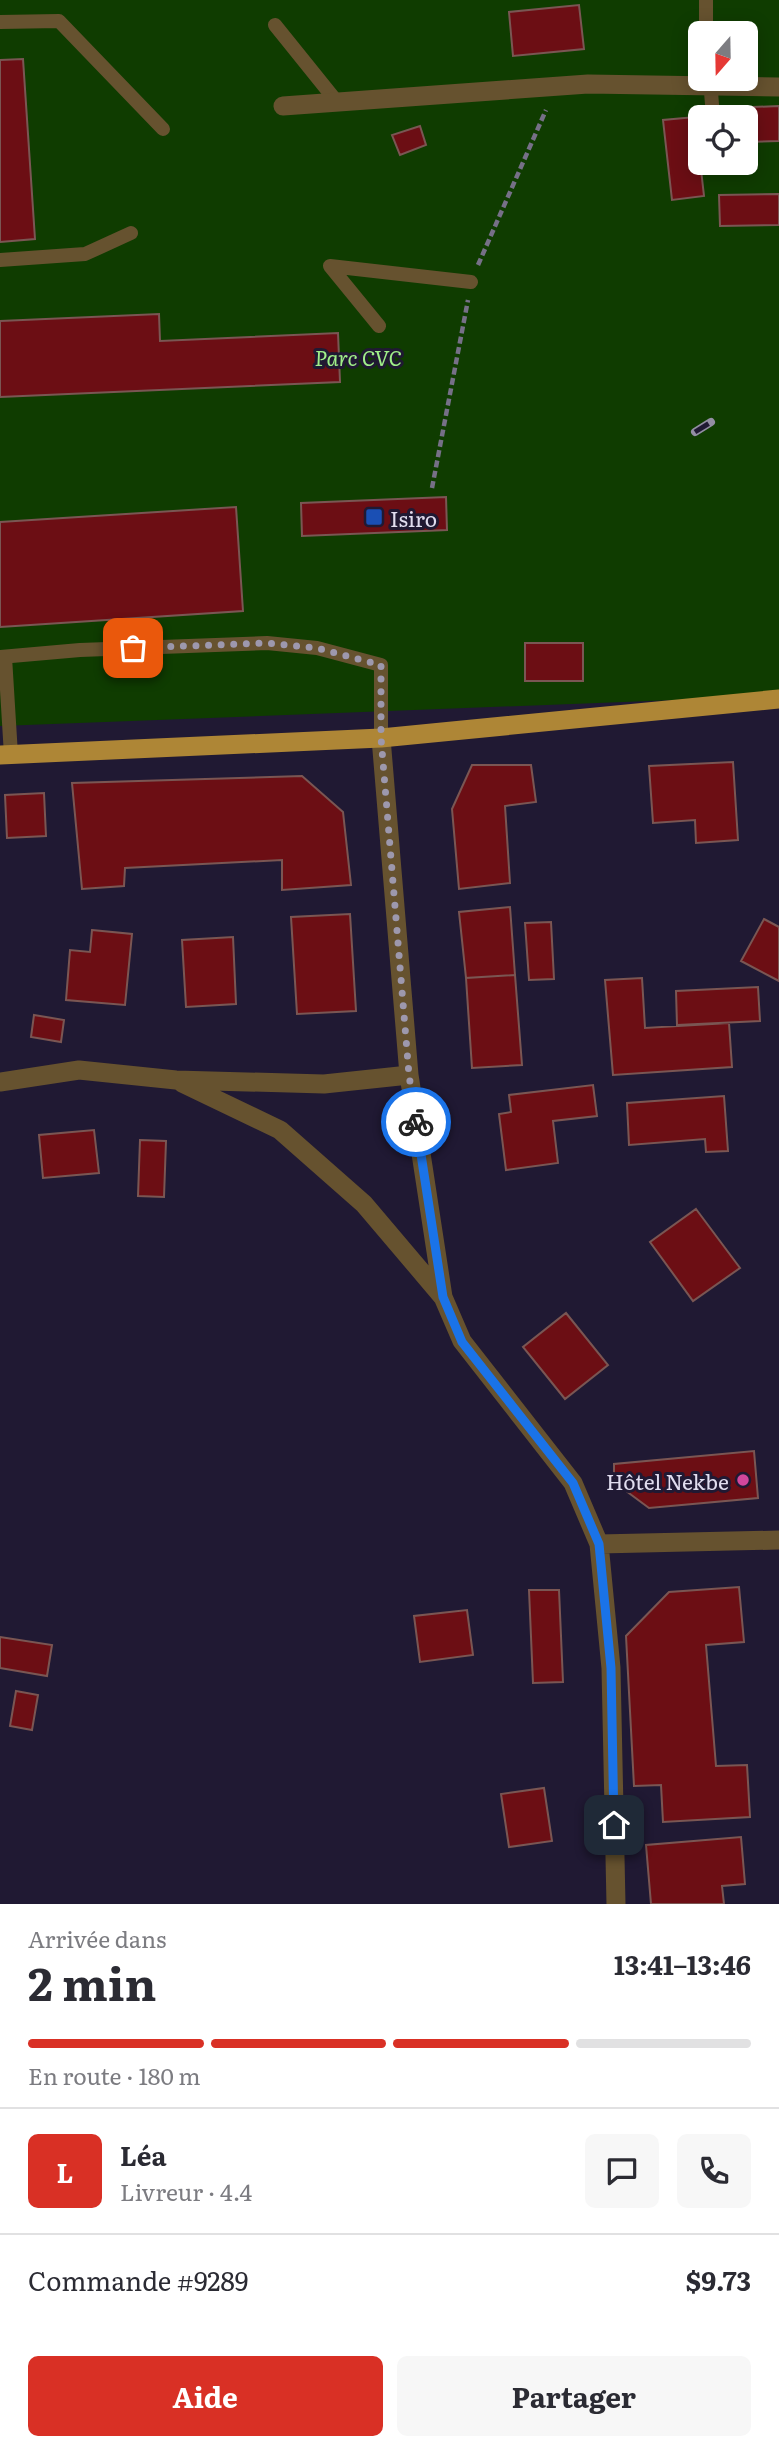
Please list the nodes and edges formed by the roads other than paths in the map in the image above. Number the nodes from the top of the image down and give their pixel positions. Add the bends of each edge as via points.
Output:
1 (706, 0) edge
2 (706, 21) edge
3 (0, 22) edge
4 (275, 25) dead end
5 (688, 83) edge
6 (758, 86) edge
7 (779, 87) edge
8 (337, 102) junction
9 (283, 106) dead end
10 (163, 129) dead end
11 (131, 233) dead end
12 (0, 260) edge
13 (471, 282) dead end
14 (379, 326) dead end
15 (3, 657) edge
16 (779, 699) edge
17 (381, 738) junction
18 (6, 755) edge
19 (409, 1075) junction
20 (176, 1080) junction
21 (0, 1082) edge
22 (443, 1297) junction
23 (779, 1540) edge
24 (599, 1544) junction
25 (615, 1904) edge

1 - 2 lane
3 - 10 lane via 59,21
4 - 8 lane
5 - 8 street via 588,84
6 - 7 street
8 - 9 street
11 - 12 lane via 85,254
13 - 14 lane via 330,265
15 - 17 lane via 79,649 253,644 317,648 381,665
15 - 18 lane
16 - 17 main road
17 - 18 main road
17 - 19 street
19 - 20 street via 324,1084
19 - 22 street
20 - 21 street via 79,1070
20 - 22 street via 281,1130 364,1204
22 - 24 street via 462,1342 573,1483
23 - 24 street
24 - 25 street via 611,1668

